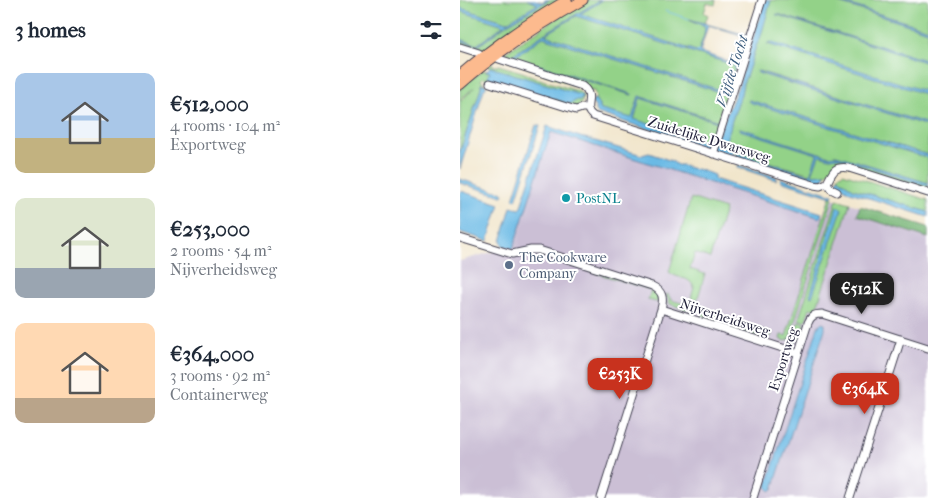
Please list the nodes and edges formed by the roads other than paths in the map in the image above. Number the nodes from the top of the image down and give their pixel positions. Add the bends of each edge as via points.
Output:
1 (567, 0) edge
2 (583, 0) edge
3 (762, 0) edge
4 (460, 47) edge
5 (479, 53) dead end
6 (499, 59) dead end
7 (460, 75) edge
8 (490, 83) dead end
9 (460, 85) edge
10 (587, 108) junction
11 (714, 150) junction
12 (829, 180) junction
13 (837, 192) dead end
14 (928, 192) edge
15 (460, 238) edge
16 (661, 309) junction
17 (901, 339) junction
18 (928, 348) edge
19 (798, 353) junction
20 (601, 498) edge
21 (753, 498) edge
22 (850, 498) edge

1 - 7 main road via 507,38
2 - 9 main road via 508,46
3 - 11 street
4 - 5 street
6 - 10 street via 582,86 588,94
8 - 10 street, Zuidelijke Dwarsweg via 576,110
10 - 11 street, Zuidelijke Dwarsweg via 593,116
11 - 12 street, Zuidelijke Dwarsweg via 814,185 820,186
12 - 13 street via 831,189
12 - 14 street, Zuidelijke Dwarsweg via 833,171 850,168
15 - 16 street via 512,254 539,250 652,286 662,294
16 - 19 street, Nijverheidsweg
16 - 20 street, Nijverheidsweg
17 - 18 street, Exportweg
17 - 19 street, Exportweg via 816,314 808,323
17 - 22 street
19 - 21 street, Exportweg

